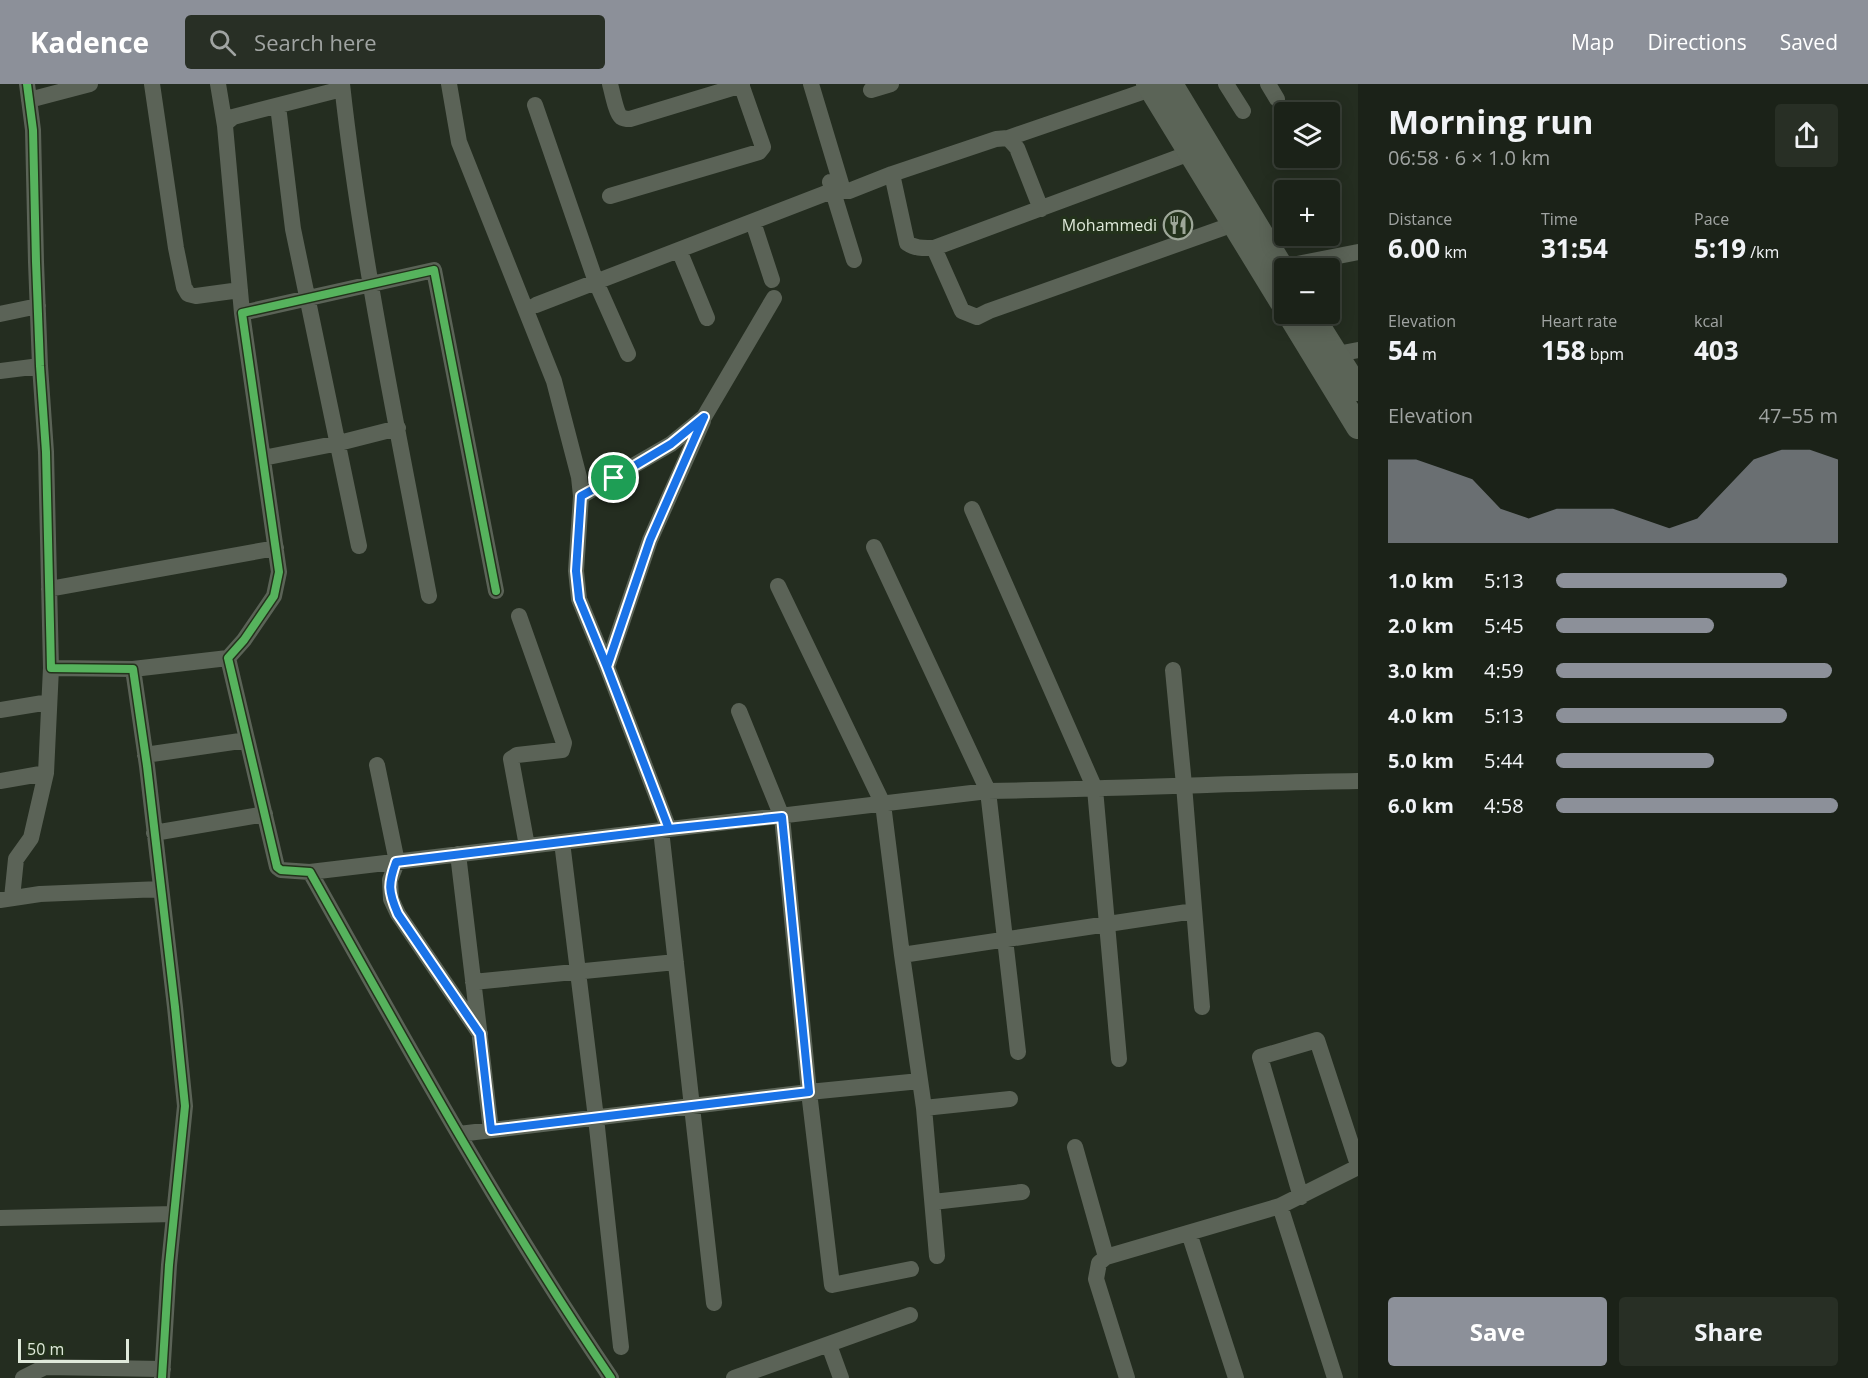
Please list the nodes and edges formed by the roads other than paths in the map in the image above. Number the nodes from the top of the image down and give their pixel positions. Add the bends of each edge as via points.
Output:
1 (90, 84) edge
2 (153, 84) edge
3 (218, 84) edge
4 (450, 84) edge
5 (609, 84) edge
6 (810, 84) edge
7 (891, 84) edge
8 (1226, 84) edge
9 (1268, 84) edge
10 (742, 85) edge
11 (1156, 86) edge
12 (342, 87) edge
13 (871, 90) dead end
14 (28, 92) edge
15 (1277, 99) dead end
16 (535, 105) dead end
17 (278, 106) junction
18 (1243, 111) dead end
19 (225, 126) junction
20 (1008, 138) junction
21 (1190, 153) junction
22 (825, 167) dead end
23 (892, 174) junction
24 (837, 189) junction
25 (610, 196) dead end
26 (1041, 209) junction
27 (753, 222) junction
28 (1234, 224) junction
29 (934, 248) junction
30 (680, 250) junction
31 (1358, 252) edge
32 (1275, 258) edge
33 (1332, 258) edge
34 (854, 260) dead end
35 (772, 280) dead end
36 (597, 282) junction
37 (371, 283) junction
38 (240, 290) junction
39 (1274, 290) edge
40 (774, 298) dead end
41 (308, 299) junction
42 (536, 305) dead end
43 (38, 306) junction
44 (242, 313) junction
45 (0, 314) edge
46 (706, 318) dead end
47 (1295, 324) edge
48 (1320, 324) edge
49 (1347, 352) edge
50 (628, 354) dead end
51 (40, 366) junction
52 (0, 371) edge
53 (1358, 388) edge
54 (704, 417) junction
55 (1358, 427) edge
56 (398, 428) junction
57 (339, 443) junction
58 (263, 458) junction
59 (581, 496) junction
60 (972, 509) dead end
61 (358, 546) dead end
62 (874, 547) dead end
63 (276, 548) junction
64 (778, 586) dead end
65 (49, 589) junction
66 (496, 591) dead end
67 (429, 596) dead end
68 (519, 616) dead end
69 (228, 658) junction
70 (607, 667) junction
71 (51, 668) junction
72 (133, 669) junction
73 (1173, 670) dead end
74 (49, 702) junction
75 (0, 710) edge
76 (739, 711) dead end
77 (247, 740) junction
78 (145, 755) junction
79 (377, 765) dead end
80 (46, 773) junction
81 (0, 781) edge
82 (1358, 781) edge
83 (1184, 785) junction
84 (1095, 789) junction
85 (988, 791) junction
86 (883, 804) junction
87 (265, 814) junction
88 (782, 817) junction
89 (665, 830) junction
90 (154, 833) junction
91 (562, 842) junction
92 (527, 846) junction
93 (458, 854) junction
94 (396, 862) junction
95 (310, 872) junction
96 (161, 889) junction
97 (6, 899) edge
98 (1194, 911) junction
99 (1107, 923) junction
100 (1004, 939) junction
101 (902, 955) junction
102 (676, 962) junction
103 (578, 972) junction
104 (473, 982) junction
105 (1202, 1007) dead end
106 (480, 1034) junction
107 (1018, 1052) dead end
108 (1119, 1059) dead end
109 (920, 1081) junction
110 (809, 1092) junction
111 (1010, 1099) dead end
112 (692, 1107) junction
113 (924, 1108) junction
114 (596, 1118) junction
115 (491, 1130) junction
116 (459, 1134) junction
117 (1075, 1147) dead end
118 (1358, 1166) edge
119 (1022, 1192) dead end
120 (1301, 1197) junction
121 (933, 1202) junction
122 (1280, 1206) junction
123 (174, 1214) junction
124 (0, 1218) edge
125 (1189, 1233) junction
126 (937, 1256) dead end
127 (1106, 1257) junction
128 (911, 1269) dead end
129 (714, 1303) dead end
130 (910, 1315) dead end
131 (829, 1345) junction
132 (621, 1347) dead end
133 (163, 1374) edge
134 (23, 1378) edge
135 (611, 1378) edge
136 (734, 1378) edge
137 (841, 1378) edge
138 (1126, 1378) edge
139 (1236, 1378) edge
140 (1335, 1378) edge

1 - 14 street
2 - 38 street via 184,287 188,294 196,296
3 - 19 street
4 - 59 street via 459,142 554,381
5 - 10 street via 618,113 624,119
6 - 24 street
7 - 13 street
8 - 18 street
9 - 15 street
10 - 25 street via 763,147 759,152
11 - 20 street
11 - 21 street
11 - 32 street
12 - 17 street
12 - 37 street
14 - 43 street via 33,130
16 - 36 street
17 - 19 street via 233,117
17 - 41 street via 293,229
19 - 38 street
20 - 23 street
20 - 26 street via 1017,148
21 - 26 street
21 - 28 street
22 - 24 street
23 - 24 street via 849,191
23 - 29 street via 907,243
24 - 27 street
24 - 34 street
26 - 29 street
27 - 30 street
27 - 35 street
28 - 29 street via 977,317 962,311
28 - 39 street
30 - 36 street
30 - 46 street
31 - 33 street
36 - 42 street
36 - 50 street
37 - 41 street
37 - 56 street
37 - 66 street via 434,270
38 - 44 street
40 - 54 street
41 - 44 street
41 - 57 street
43 - 45 street
43 - 51 street
44 - 58 street
47 - 55 street
48 - 49 street
49 - 53 street
51 - 52 street
51 - 65 street
54 - 59 street via 671,444
54 - 70 street via 650,540
56 - 57 street
56 - 67 street
57 - 58 street
57 - 61 street
58 - 63 street
59 - 70 street via 576,571 579,599
60 - 84 street
62 - 85 street
63 - 65 street
63 - 69 street via 279,572 274,596
64 - 86 street
65 - 71 street
68 - 92 street via 564,743 562,750 511,759
69 - 72 street
69 - 77 street
70 - 89 street
71 - 72 street
71 - 74 street
72 - 78 street
73 - 83 street
74 - 75 street
74 - 80 street
76 - 88 street
77 - 78 street
77 - 87 street
78 - 90 street
79 - 94 street
80 - 81 street
80 - 97 street via 31,838 15,859
82 - 83 street
83 - 84 street
83 - 98 street
84 - 85 street
84 - 99 street
85 - 86 street
85 - 100 street
86 - 88 street
86 - 101 street
87 - 90 street
87 - 95 street via 277,867
88 - 89 street
88 - 110 street
89 - 91 street
89 - 102 street
90 - 96 street
91 - 92 street
91 - 103 street
92 - 93 street
93 - 94 street
93 - 104 street
94 - 95 street
94 - 106 street via 390,880 398,914
95 - 116 street
96 - 97 street
96 - 123 street via 184,1107
98 - 99 street
98 - 105 street
99 - 100 street
99 - 108 street
100 - 101 street
100 - 107 street
101 - 109 street
102 - 103 street
102 - 112 street
103 - 104 street
103 - 114 street
104 - 106 street
106 - 115 street
109 - 110 street
109 - 113 street
110 - 112 street
110 - 128 street via 832,1285
111 - 113 street
112 - 114 street
112 - 129 street
113 - 121 street
114 - 115 street
114 - 132 street
115 - 116 street
116 - 135 street
117 - 127 street
118 - 120 street
118 - 120 street via 1317,1040 1260,1057
119 - 121 street
120 - 122 street
121 - 126 street
122 - 125 street
122 - 140 street
123 - 124 street
123 - 133 street
125 - 127 street
125 - 139 street
127 - 138 street via 1099,1263 1096,1279
130 - 131 street
131 - 136 street
131 - 137 street
133 - 134 street via 45,1367

